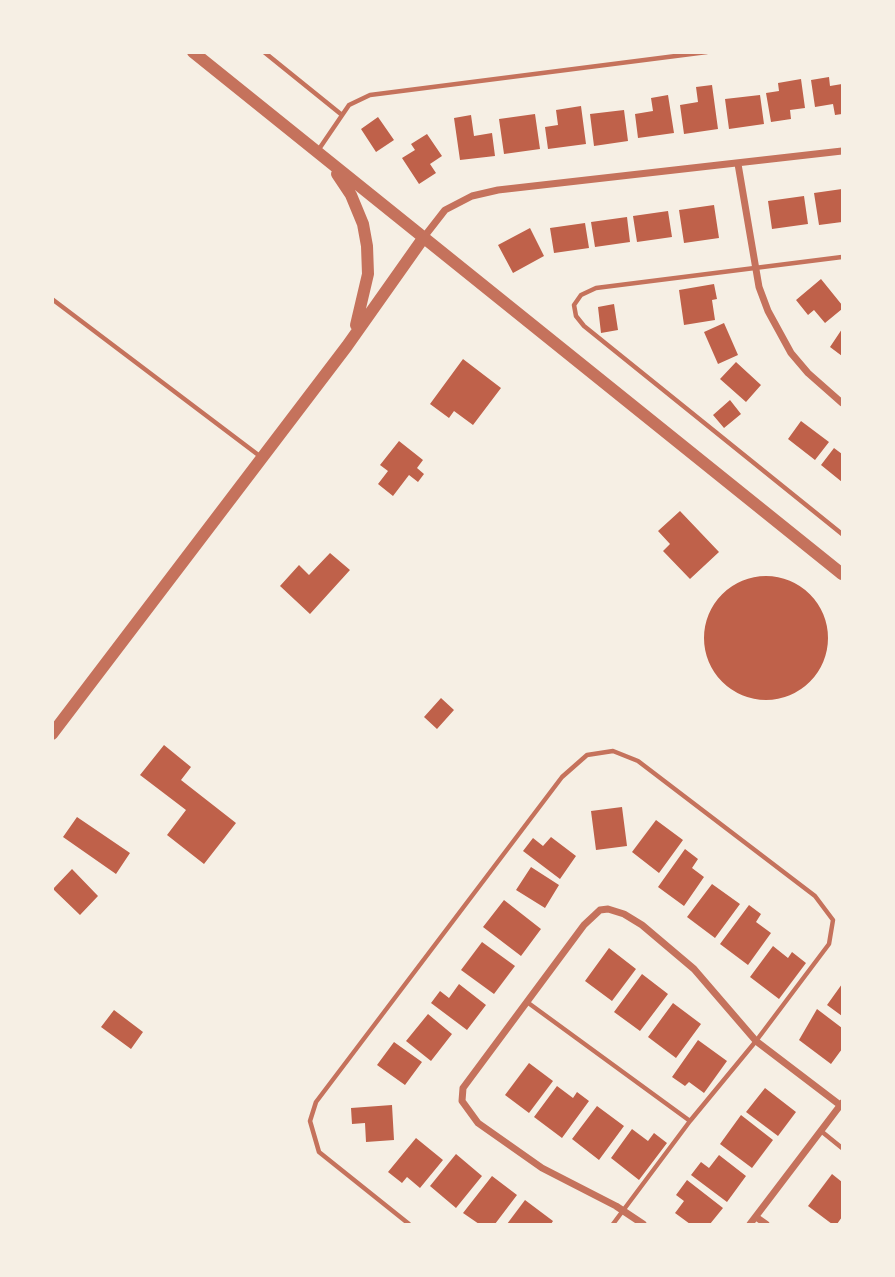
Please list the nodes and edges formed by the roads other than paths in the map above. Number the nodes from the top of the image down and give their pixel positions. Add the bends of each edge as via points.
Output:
1 (193, 52) edge
2 (264, 52) edge
3 (707, 52) edge
4 (342, 115) junction
5 (842, 151) edge
6 (317, 152) junction
7 (329, 162) junction
8 (738, 164) junction
9 (424, 237) junction
10 (842, 257) edge
11 (756, 268) junction
12 (52, 299) edge
13 (351, 340) junction
14 (842, 402) edge
15 (262, 457) junction
16 (842, 534) edge
17 (842, 574) edge
18 (52, 734) edge
19 (527, 1002) junction
20 (757, 1041) junction
21 (841, 1104) edge
22 (690, 1121) junction
23 (821, 1131) junction
24 (842, 1148) edge
25 (624, 1211) junction
26 (756, 1217) junction
27 (409, 1224) edge
28 (614, 1224) edge
29 (643, 1224) edge
30 (750, 1224) edge
31 (766, 1224) edge

1 - 6 street
2 - 4 lane
3 - 4 lane via 370,95 349,105
4 - 6 lane
5 - 8 street
6 - 7 street
7 - 9 street
7 - 13 street via 351,195 367,246 365,298
8 - 9 street via 471,196 445,210
8 - 11 street
9 - 13 street
9 - 17 street
10 - 11 lane
11 - 14 street via 768,311 791,353
11 - 16 lane via 596,288 581,295 575,305 576,316
12 - 15 lane
13 - 15 street
15 - 18 street
19 - 20 street via 584,925 600,910 608,909 642,925 694,969
19 - 22 lane
19 - 25 street via 463,1088 462,1101 478,1123 542,1168
20 - 21 street
20 - 22 lane
20 - 27 lane via 829,944 833,919 828,910 638,761 613,751 587,755 562,777 311,1112 319,1152
21 - 23 street
22 - 25 lane
23 - 24 lane
23 - 26 street
25 - 28 lane
25 - 29 street
26 - 30 street
26 - 31 street

